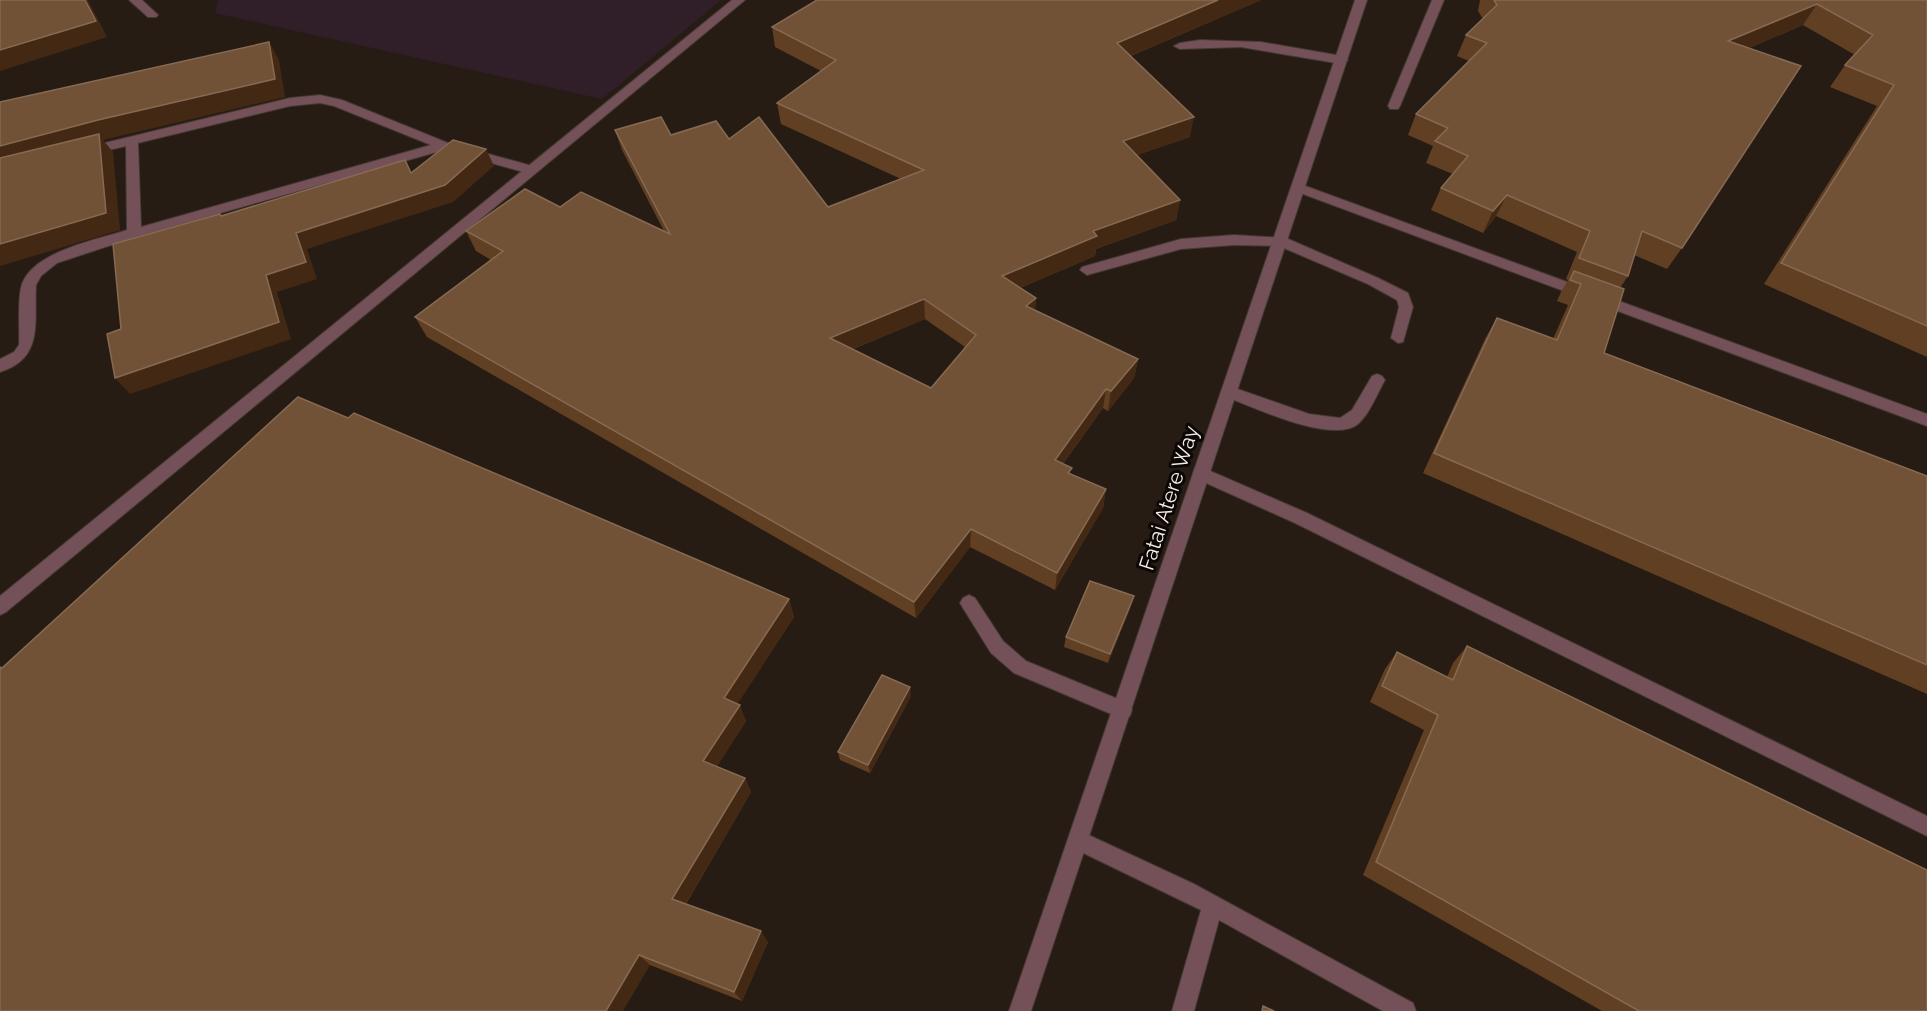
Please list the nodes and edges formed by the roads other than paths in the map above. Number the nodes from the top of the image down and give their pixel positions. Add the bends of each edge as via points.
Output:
1 (135, 0) edge
2 (739, 0) edge
3 (1361, 0) edge
4 (1438, 0) edge
5 (152, 15) dead end
6 (1180, 46) edge
7 (1342, 60) junction
8 (1394, 106) dead end
9 (132, 141) junction
10 (444, 146) junction
11 (77, 154) edge
12 (531, 170) junction
13 (1300, 188) junction
14 (134, 233) junction
15 (1281, 241) junction
16 (1087, 270) edge
17 (1398, 338) dead end
18 (0, 366) edge
19 (1377, 380) dead end
20 (1229, 392) junction
21 (1927, 420) edge
22 (1201, 473) junction
23 (969, 603) dead end
24 (0, 607) edge
25 (1123, 710) junction
26 (1927, 826) edge
27 (1080, 841) junction
28 (1213, 905) junction
29 (1020, 1011) edge
30 (1183, 1011) edge
31 (1405, 1011) edge

1 - 5 street
2 - 12 street
3 - 7 street, Fatai Atere Way
4 - 8 street
6 - 7 street via 1208,41 1234,43
7 - 13 street, Fatai Atere Way
9 - 10 street via 290,102 320,99 365,112
9 - 11 street
9 - 14 street
10 - 12 street
10 - 14 street
12 - 24 street
13 - 15 street, Fatai Atere Way
13 - 21 street
14 - 18 street via 52,260 36,273 29,285 26,346 19,356
15 - 16 street via 1181,244
15 - 17 street via 1403,297 1406,307
15 - 20 street, Fatai Atere Way
19 - 20 street via 1352,421 1342,426 1322,424
20 - 22 street, Fatai Atere Way
22 - 25 street, Fatai Atere Way
22 - 26 street via 1301,518
23 - 25 street via 997,646 1020,667
25 - 27 street, Fatai Atere Way
27 - 28 street
27 - 29 street, Fatai Atere Way
28 - 30 street
28 - 31 street

